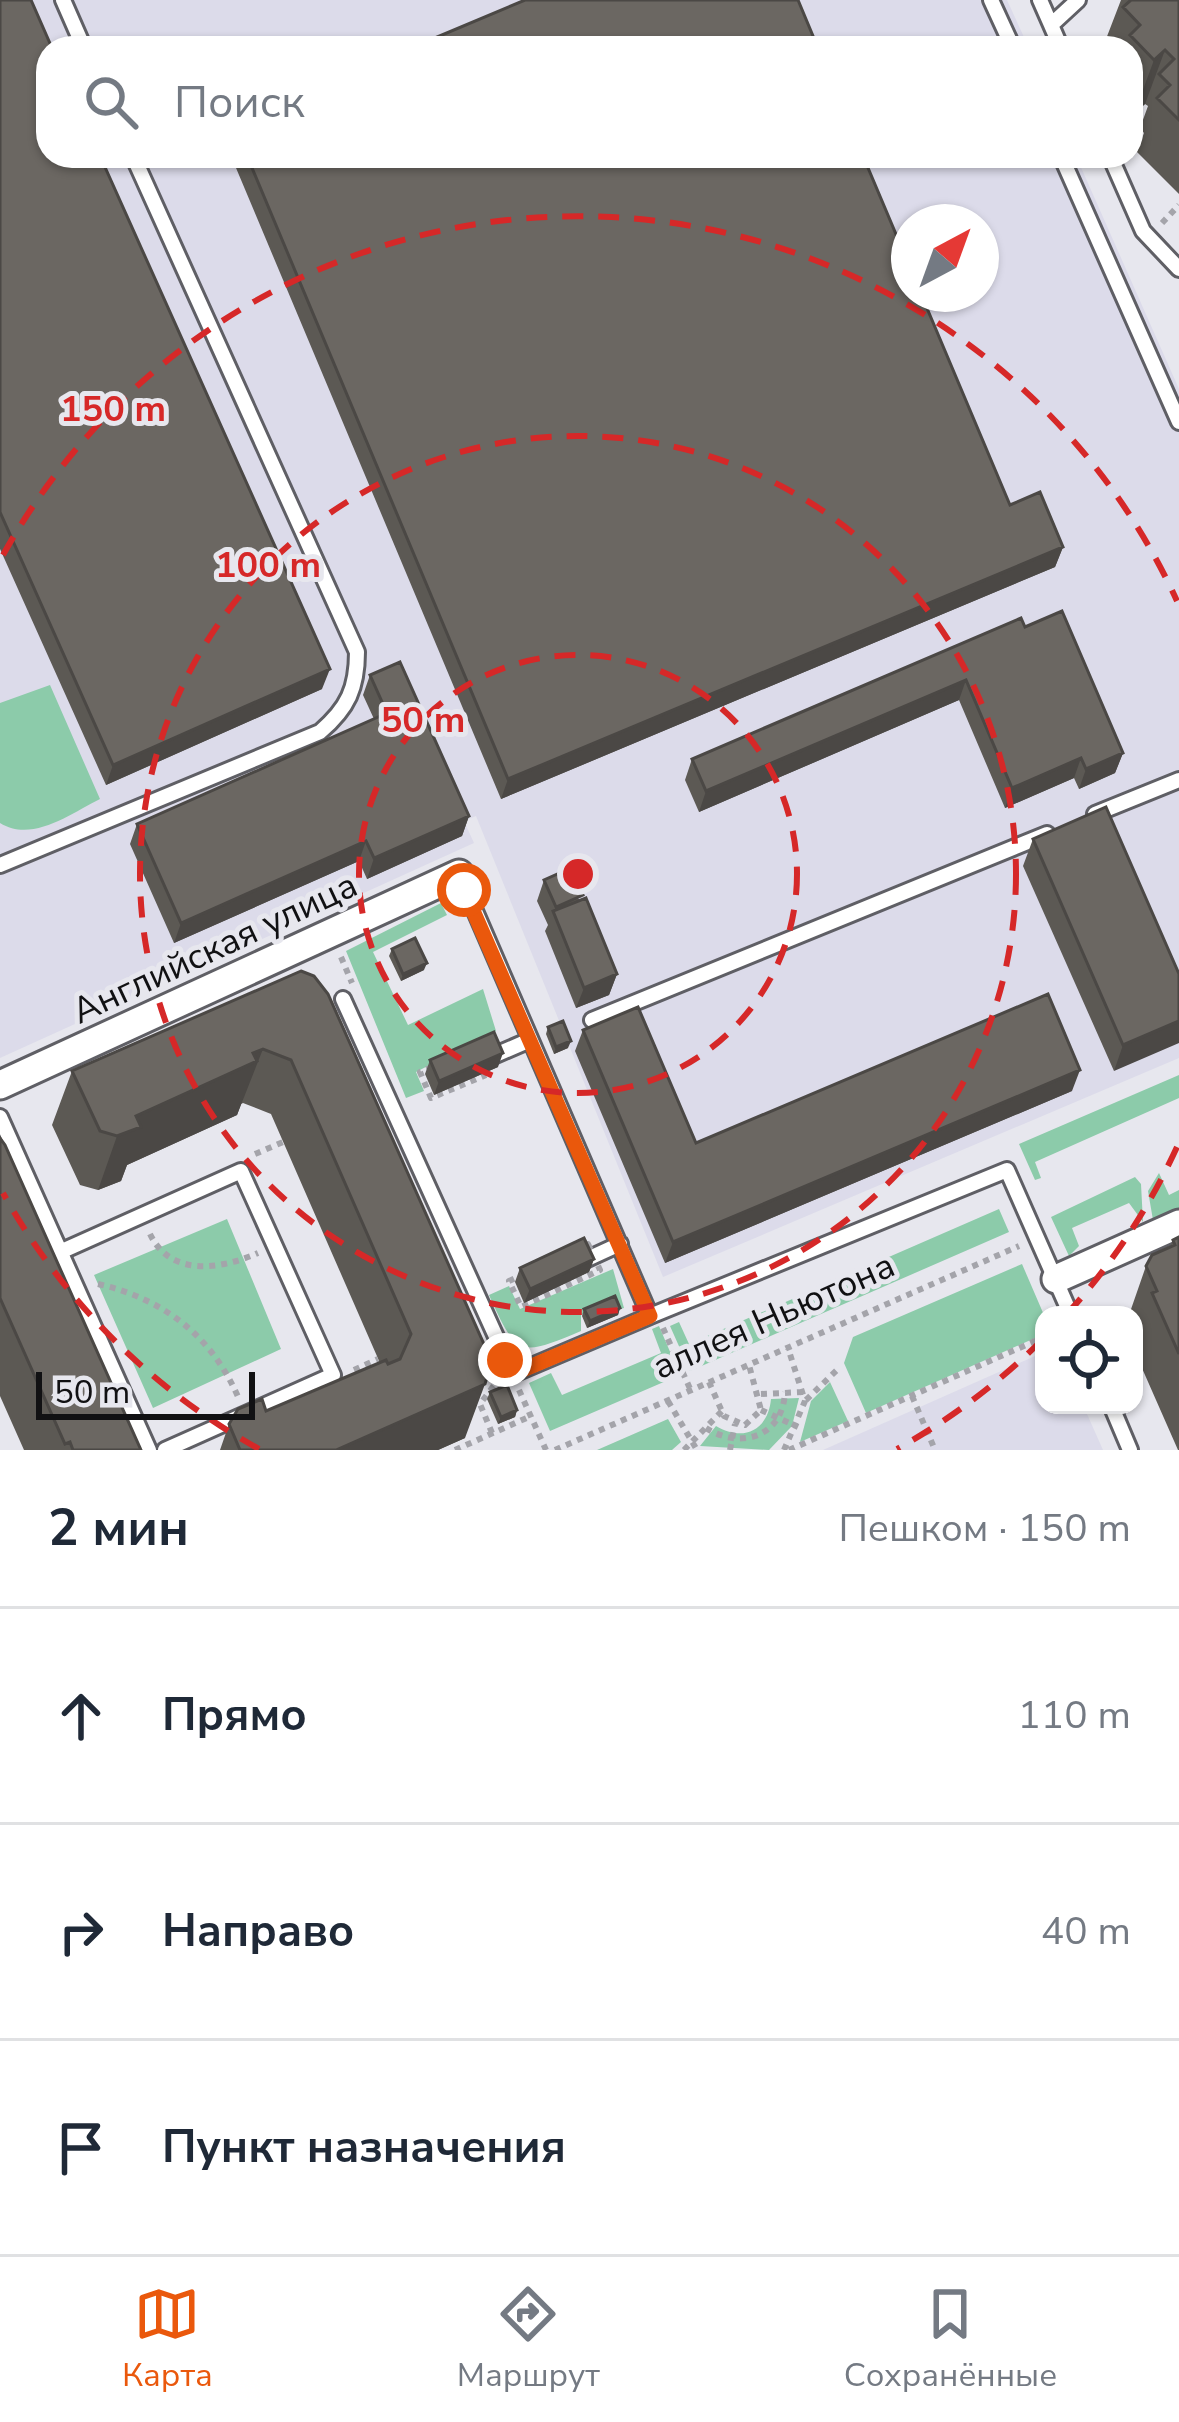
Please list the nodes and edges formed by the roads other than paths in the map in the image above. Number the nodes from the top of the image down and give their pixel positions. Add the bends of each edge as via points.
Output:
1 (63, 0) edge
2 (991, 0) edge
3 (1040, 0) edge
4 (1078, 0) edge
5 (1051, 25) junction
6 (79, 36) edge
7 (1007, 36) edge
8 (1056, 36) edge
9 (138, 168) edge
10 (1065, 168) edge
11 (1115, 168) edge
12 (1179, 268) edge
13 (1179, 422) edge
14 (1179, 780) edge
15 (0, 866) edge
16 (459, 874) joint
17 (344, 999) dead end
18 (592, 1021) edge
19 (530, 1040) junction
20 (494, 1057) edge
21 (0, 1085) edge
22 (0, 1117) edge
23 (1179, 1224) edge
24 (620, 1244) junction
25 (60, 1252) junction
26 (588, 1258) edge
27 (1055, 1279) junction
28 (1067, 1306) edge
29 (653, 1315) junction
30 (1115, 1414) edge
31 (148, 1450) edge
32 (165, 1450) edge
33 (1130, 1450) edge

1 - 6 lane
2 - 7 lane
3 - 5 lane
4 - 5 lane
5 - 8 lane
9 - 15 lane via 356,652 357,684 320,732
10 - 13 lane
11 - 12 lane via 1143,232
14 - 18 lane
16 - 19 lane
16 - 21 street, Английская улица
17 - 29 lane via 513,1374
19 - 20 lane
19 - 24 lane
22 - 25 lane
23 - 27 street
24 - 26 lane
24 - 29 lane
25 - 31 lane
25 - 32 lane via 241,1171 333,1376
27 - 28 lane
27 - 29 lane via 1007,1170
30 - 33 lane

